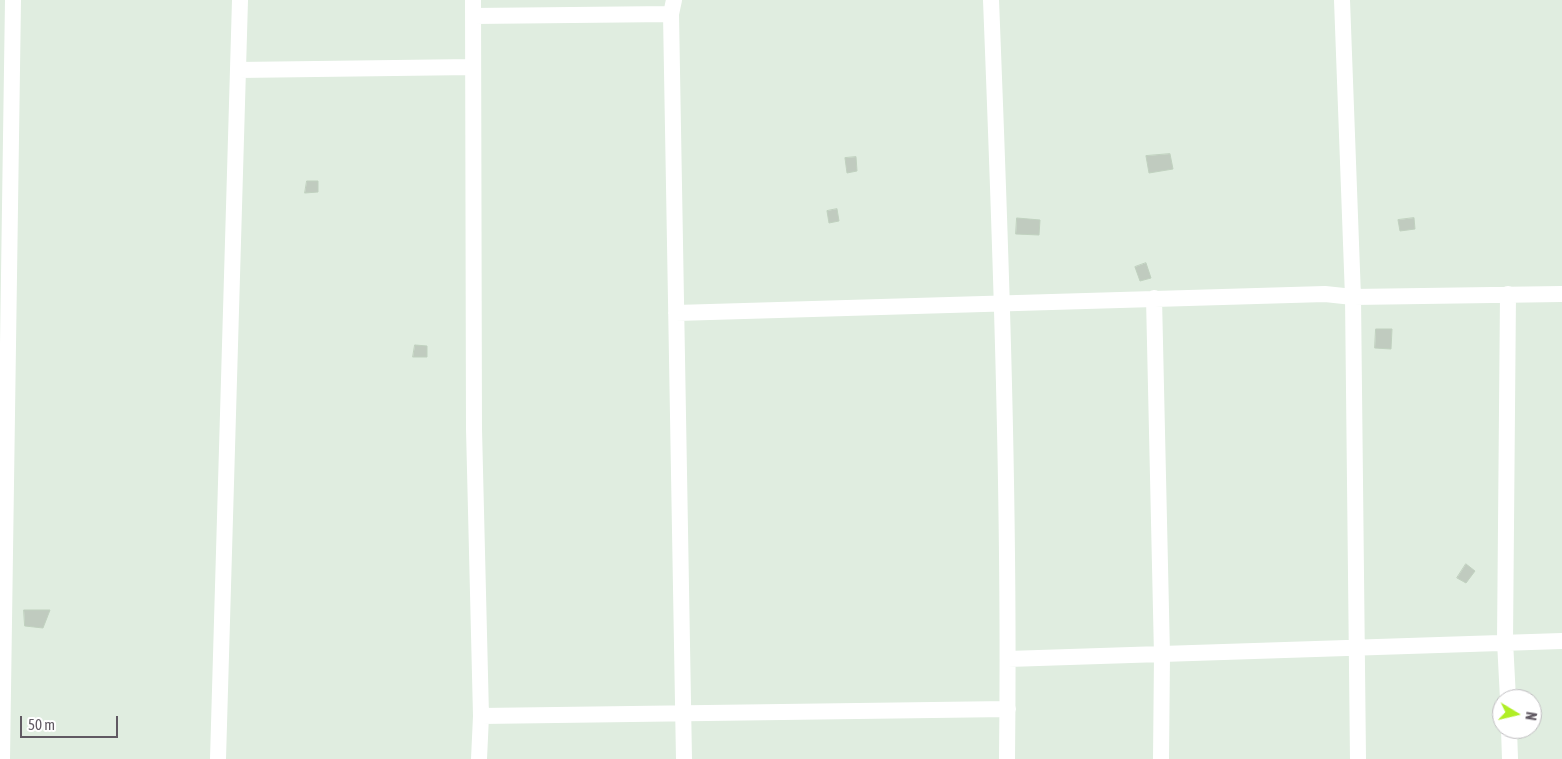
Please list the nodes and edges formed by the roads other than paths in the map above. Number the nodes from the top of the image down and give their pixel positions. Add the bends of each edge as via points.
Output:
1 (12, 0) edge
2 (240, 0) edge
3 (991, 0) edge
4 (1342, 0) edge
5 (672, 7) edge
6 (473, 8) edge
7 (474, 67) junction
8 (238, 70) junction
9 (1508, 294) junction
10 (1562, 294) edge
11 (1353, 296) junction
12 (1154, 298) junction
13 (1003, 302) junction
14 (676, 313) junction
15 (1505, 641) junction
16 (1562, 641) edge
17 (1356, 649) junction
18 (1162, 655) junction
19 (1008, 659) junction
20 (1507, 689) edge
21 (1008, 709) junction
22 (684, 715) junction
23 (482, 716) junction
24 (1509, 739) edge
25 (2, 759) edge
26 (218, 759) edge
27 (479, 759) edge
28 (684, 759) edge
29 (1007, 759) edge
30 (1161, 759) edge
31 (1358, 759) edge
32 (1510, 759) edge

1 - 25 street
2 - 8 street
3 - 13 street
4 - 11 street
5 - 6 street
5 - 14 street
6 - 7 street
7 - 8 street
7 - 23 street via 474,429
8 - 26 street
9 - 10 street
9 - 11 street
9 - 15 street
11 - 12 street
11 - 17 street
12 - 13 street
12 - 18 street
13 - 14 street
13 - 19 street
14 - 22 street
15 - 16 street
15 - 17 street
15 - 20 street
17 - 18 street
17 - 31 street
18 - 19 street
18 - 30 street
19 - 21 street
21 - 22 street
21 - 29 street
22 - 23 street
22 - 28 street
23 - 27 street
24 - 32 street

